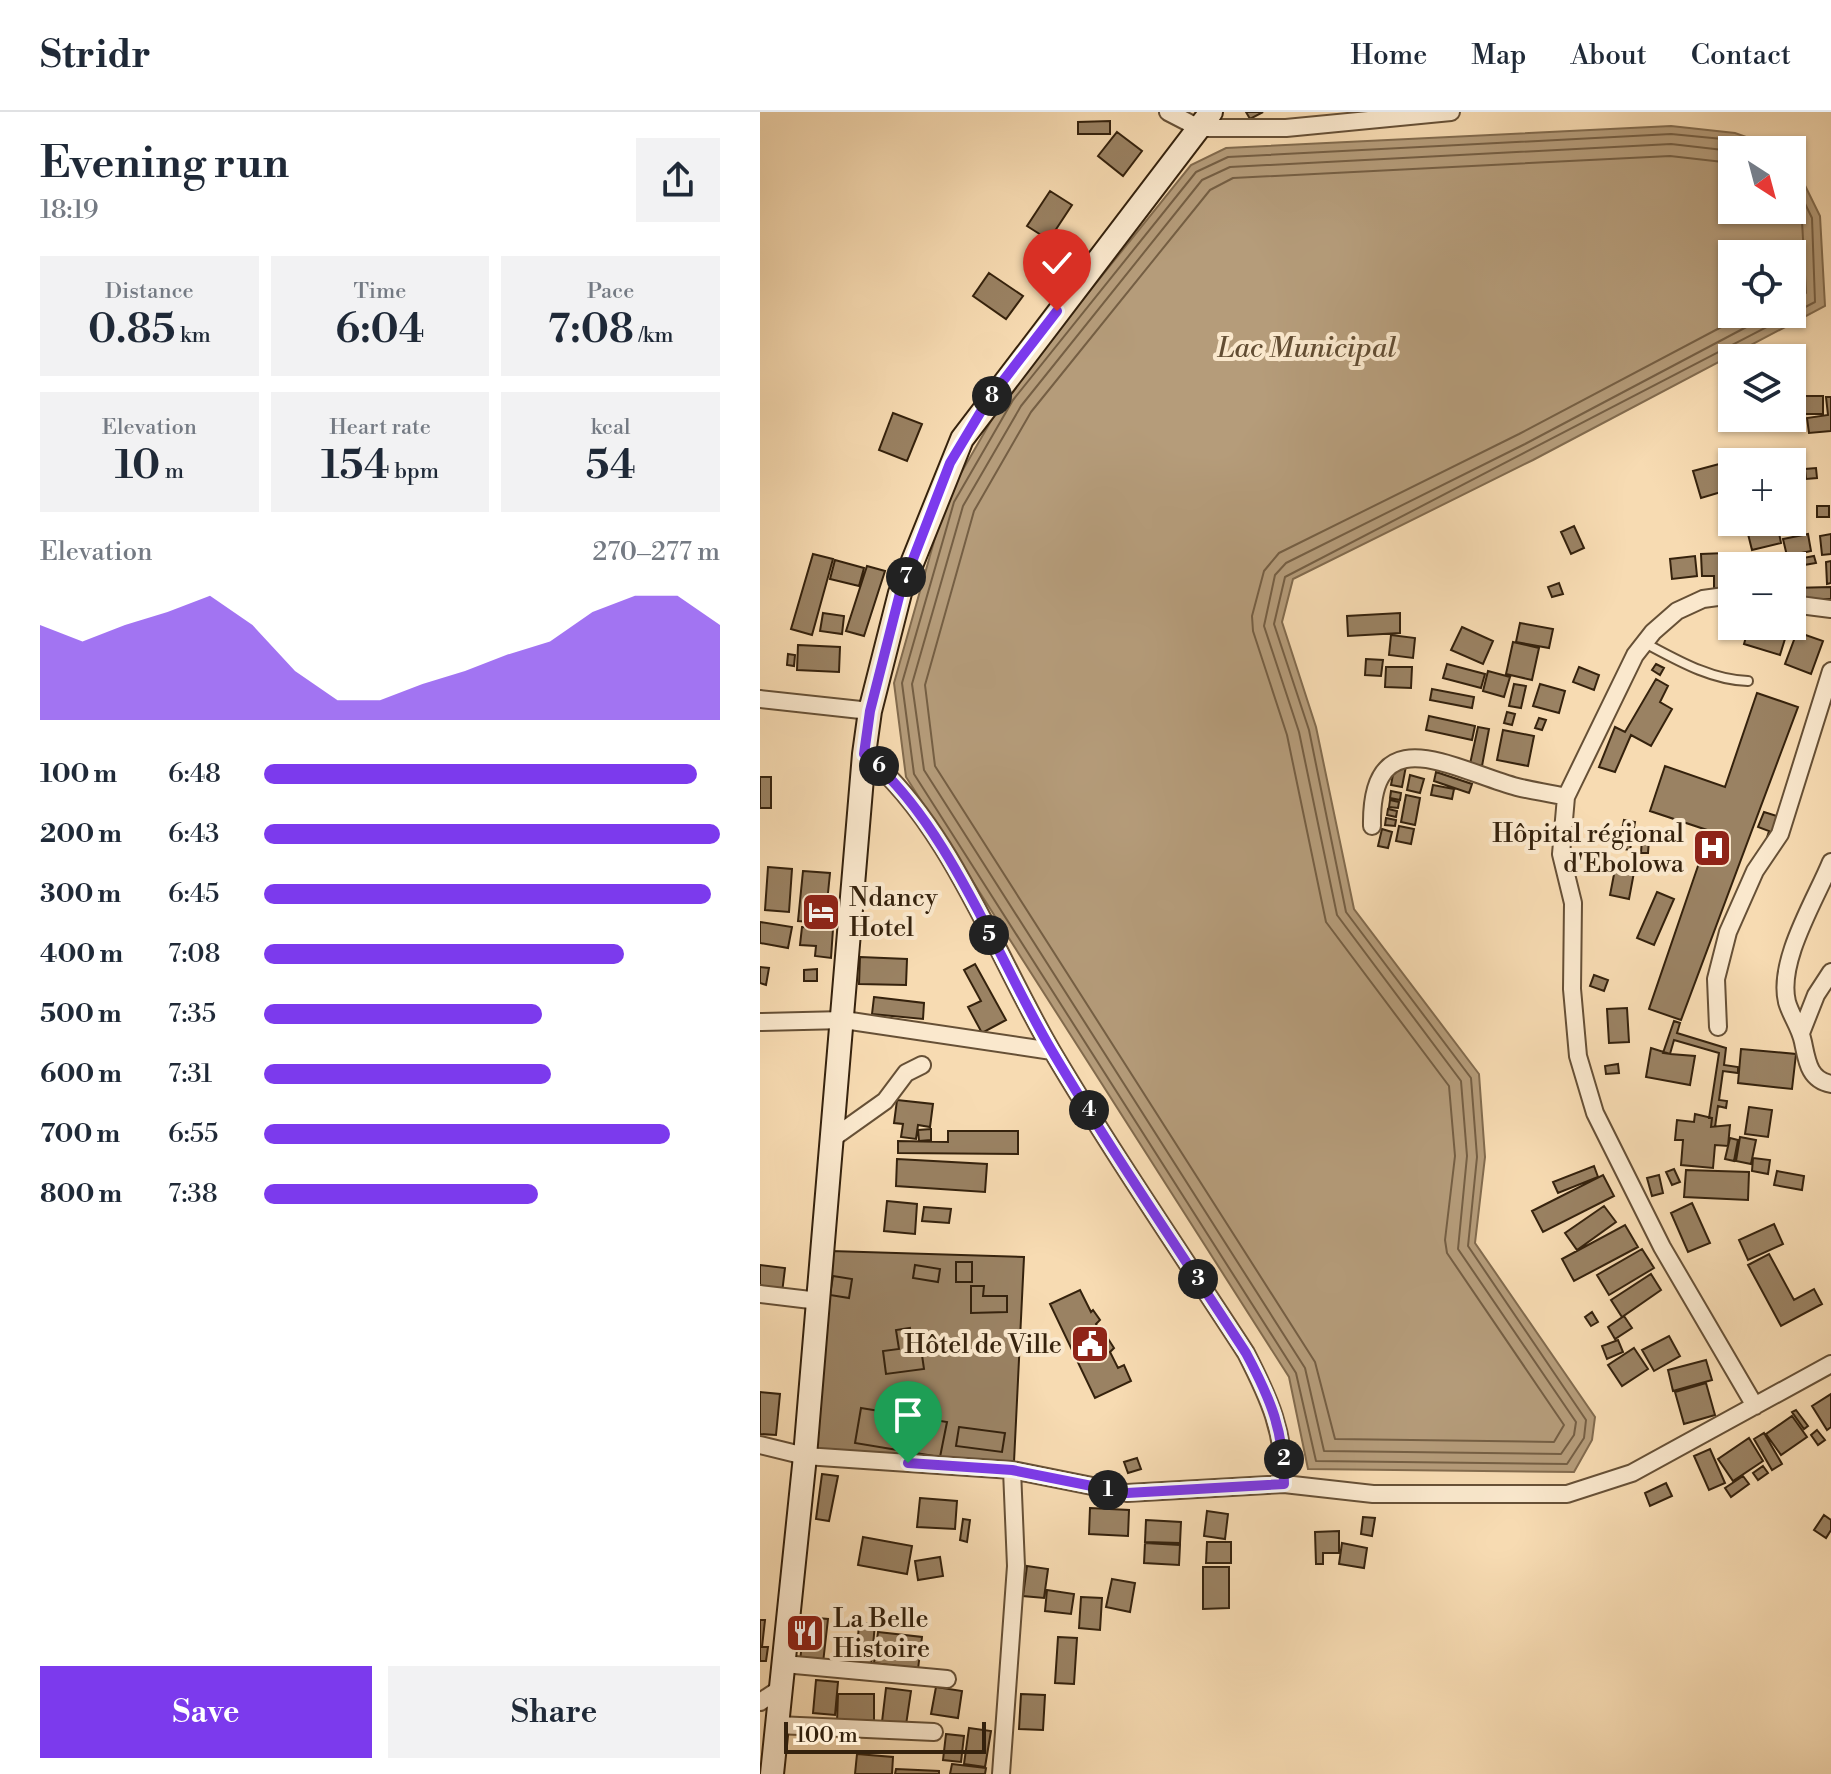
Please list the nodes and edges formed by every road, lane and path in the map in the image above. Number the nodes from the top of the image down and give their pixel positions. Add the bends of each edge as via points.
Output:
1 (1168, 112) edge
2 (1451, 112) edge
3 (1205, 120) edge
4 (1718, 597) edge
5 (1806, 606) edge
6 (1831, 609) edge
7 (1645, 643) junction
8 (1831, 671) edge
9 (1748, 681) dead end
10 (760, 699) edge
11 (870, 711) junction
12 (864, 754) junction
13 (1566, 797) junction
14 (1372, 826) dead end
15 (1831, 862) edge
16 (1831, 972) edge
17 (844, 1020) junction
18 (760, 1022) edge
19 (1718, 1027) dead end
20 (1801, 1033) junction
21 (1052, 1051) junction
22 (922, 1065) dead end
23 (1831, 1084) edge
24 (833, 1138) junction
25 (760, 1294) edge
26 (819, 1301) junction
27 (1831, 1364) edge
28 (1755, 1406) junction
29 (760, 1445) edge
30 (805, 1456) junction
31 (1012, 1470) junction
32 (1284, 1484) junction
33 (783, 1675) junction
34 (947, 1679) dead end
35 (760, 1702) edge
36 (777, 1725) junction
37 (934, 1732) dead end
38 (772, 1774) edge
39 (1001, 1774) edge

1 - 3 street
2 - 3 street via 1286,128
3 - 11 street via 962,439 900,593
4 - 7 street via 1677,611
5 - 6 street
7 - 9 lane via 1684,664
7 - 13 street via 1614,693
8 - 19 street via 1780,834 1755,871 1728,932 1716,979
10 - 11 street
11 - 12 street
12 - 17 street
12 - 21 street via 903,791 946,857
13 - 14 street via 1516,787 1451,763 1402,758 1376,782
13 - 28 street via 1561,854 1573,903 1578,1056 1595,1113 1662,1247
15 - 20 street via 1792,947 1786,999
16 - 20 street
17 - 18 street
17 - 21 street
17 - 24 street
20 - 23 street via 1808,1069
21 - 32 street via 1266,1390 1284,1451
22 - 24 street via 906,1073 885,1101
24 - 26 street
25 - 26 street
26 - 30 street
27 - 28 street
28 - 32 street via 1632,1473 1567,1494 1373,1494
29 - 30 street
30 - 31 street
30 - 33 street
31 - 32 street via 1127,1493
31 - 39 street via 1016,1566
33 - 34 street
33 - 35 street
33 - 36 street
36 - 37 street
36 - 38 street

